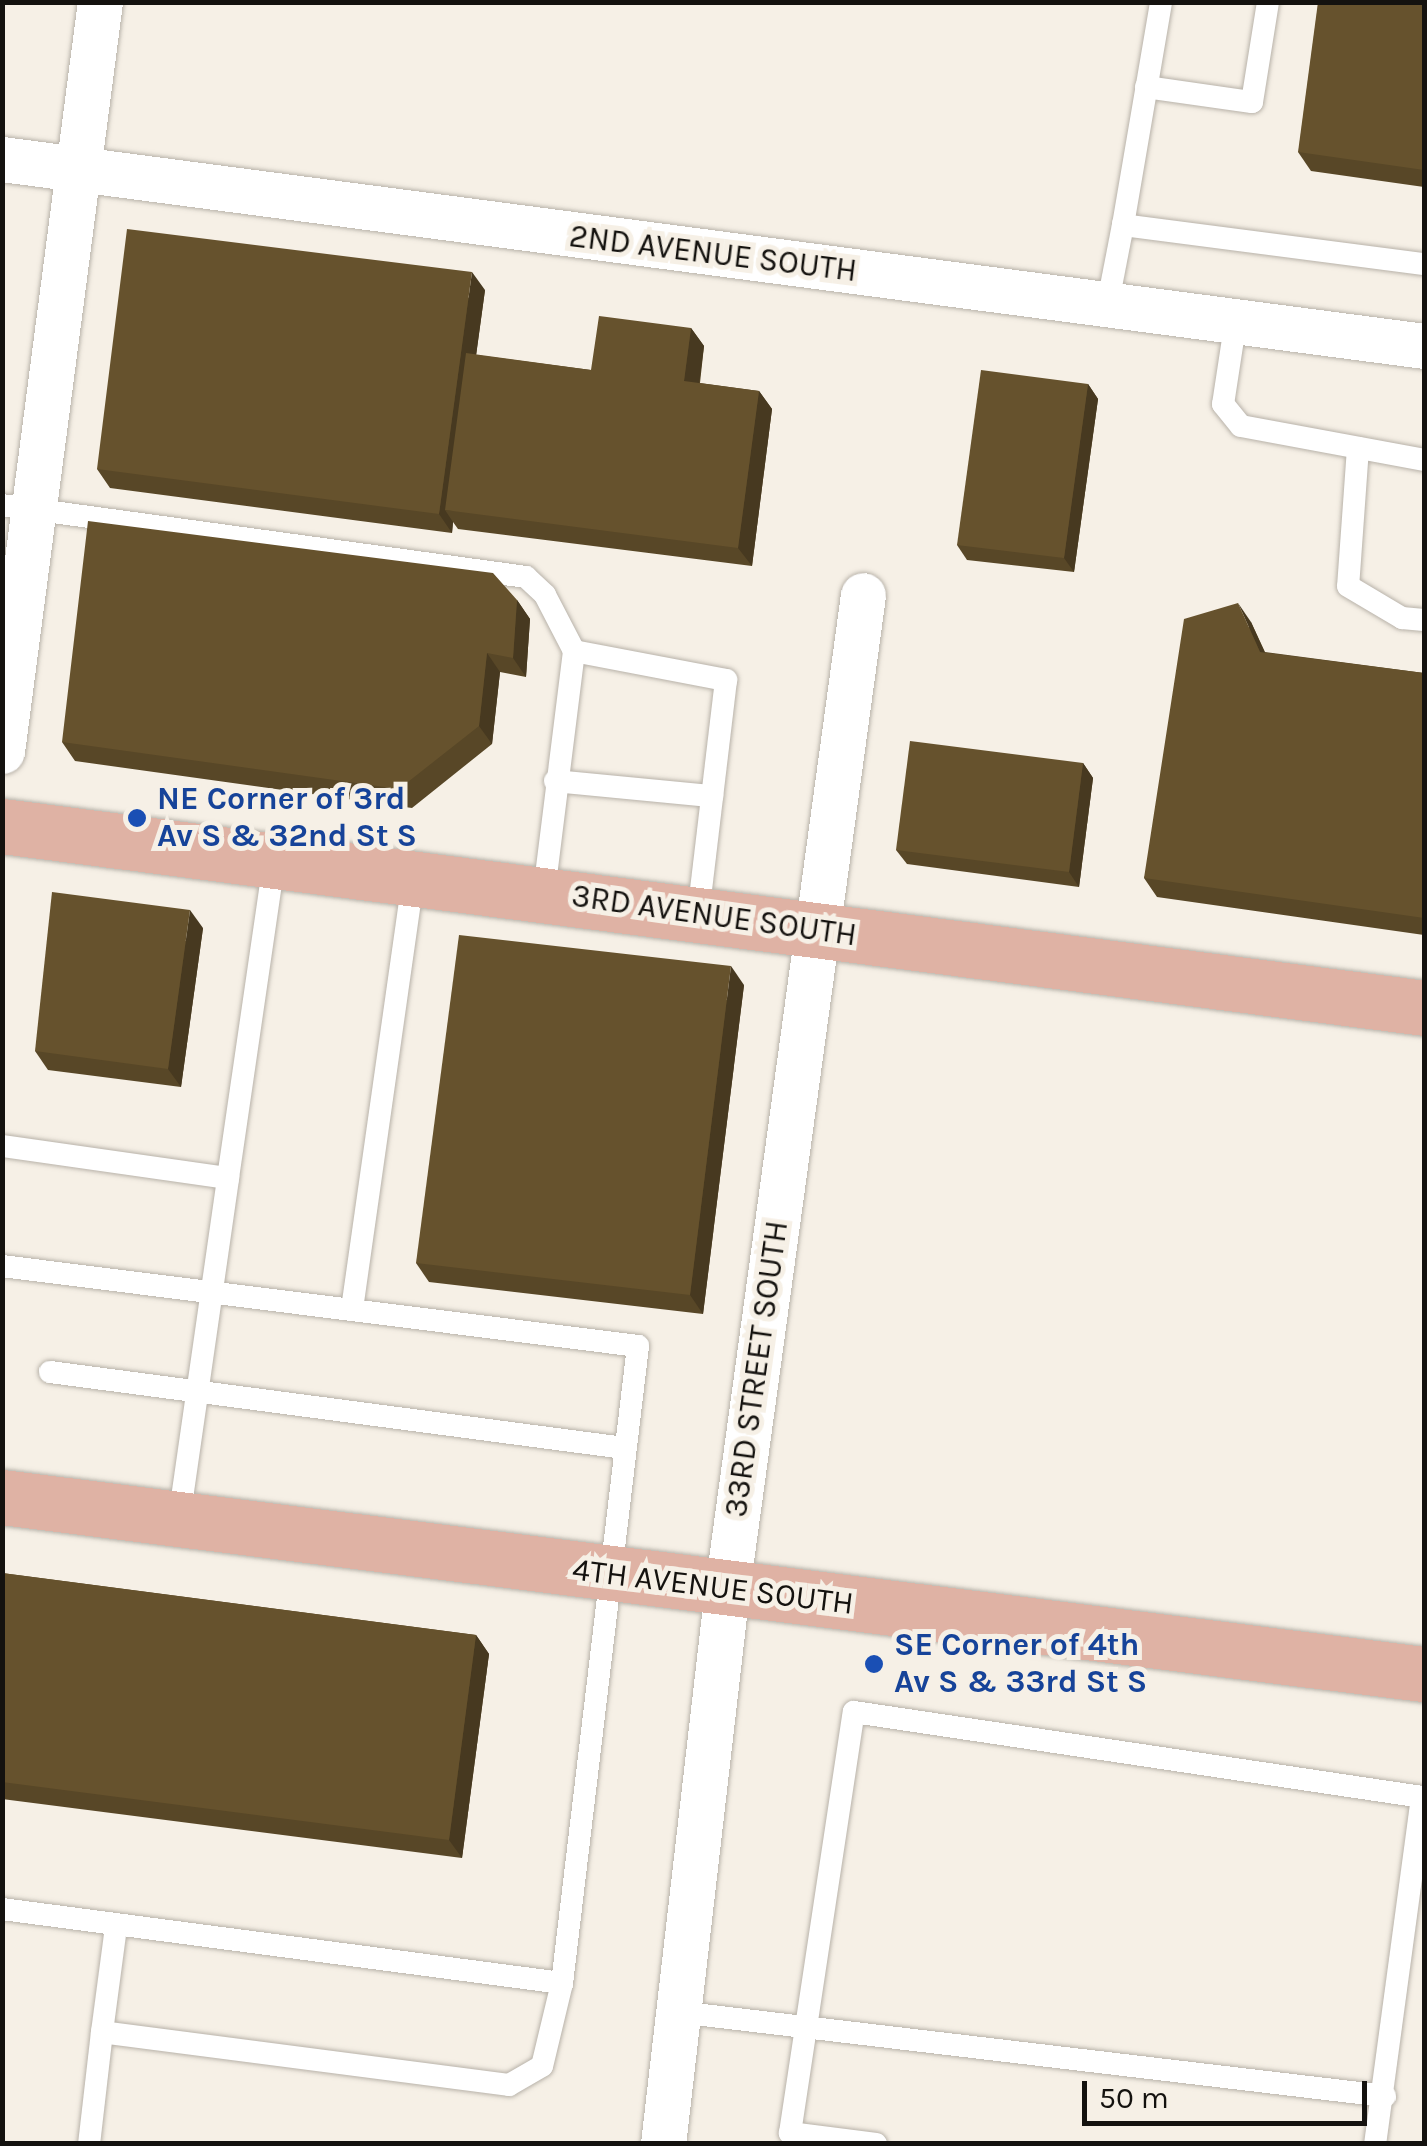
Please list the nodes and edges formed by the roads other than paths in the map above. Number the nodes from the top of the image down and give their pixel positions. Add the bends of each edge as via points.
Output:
1 (100, 2) edge
2 (1161, 2) edge
3 (1268, 2) edge
4 (1146, 86) junction
5 (2, 159) edge
6 (79, 170) junction
7 (1122, 225) junction
8 (1424, 264) edge
9 (1107, 307) junction
10 (1235, 326) junction
11 (1424, 346) edge
12 (1358, 448) junction
13 (1424, 460) edge
14 (20, 508) edge
15 (863, 595) dead end
16 (1424, 620) edge
17 (574, 651) junction
18 (2, 751) edge
19 (555, 782) junction
20 (712, 796) junction
21 (2, 826) edge
22 (274, 860) junction
23 (413, 874) junction
24 (544, 892) junction
25 (698, 914) junction
26 (817, 930) junction
27 (1424, 1008) edge
28 (2, 1146) edge
29 (228, 1178) junction
30 (2, 1266) edge
31 (212, 1292) junction
32 (352, 1309) junction
33 (50, 1372) dead end
34 (197, 1392) junction
35 (624, 1448) junction
36 (2, 1497) edge
37 (179, 1519) junction
38 (612, 1575) junction
39 (728, 1589) junction
40 (1424, 1674) edge
41 (2, 1909) edge
42 (116, 1926) junction
43 (562, 1984) junction
44 (678, 2012) junction
45 (805, 2024) junction
46 (102, 2032) junction
47 (1384, 2096) junction
48 (89, 2144) edge
49 (663, 2144) edge
50 (876, 2144) edge
51 (1375, 2144) edge

1 - 6 street
2 - 4 lane
3 - 4 lane via 1252,102
4 - 7 lane
5 - 6 street, 2ND AVENUE SOUTH
6 - 9 street, 2ND AVENUE SOUTH
6 - 14 street
7 - 8 lane
7 - 9 lane
9 - 10 street, 2ND AVENUE SOUTH
10 - 11 street, 2ND AVENUE SOUTH
10 - 12 lane via 1223,404 1242,426
12 - 13 lane
12 - 16 lane via 1348,586 1402,618
14 - 17 lane via 526,577 546,595
14 - 18 street
15 - 26 street, 33RD STREET SOUTH
17 - 19 lane
17 - 20 lane via 726,680
19 - 20 lane
19 - 24 lane
20 - 25 lane
21 - 22 main road, 3RD AVENUE SOUTH
22 - 23 main road, 3RD AVENUE SOUTH
22 - 29 lane
23 - 24 main road, 3RD AVENUE SOUTH
23 - 32 lane
24 - 25 main road, 3RD AVENUE SOUTH
25 - 26 main road, 3RD AVENUE SOUTH
26 - 27 main road, 3RD AVENUE SOUTH
26 - 39 street, 33RD STREET SOUTH
28 - 29 lane
29 - 31 lane
30 - 31 lane
31 - 32 lane
31 - 34 lane
32 - 35 lane via 638,1346
33 - 34 lane
34 - 35 lane
34 - 37 lane
35 - 38 lane
36 - 37 main road, 4TH AVENUE SOUTH
37 - 38 main road, 4TH AVENUE SOUTH
38 - 39 main road, 4TH AVENUE SOUTH
38 - 43 lane
39 - 40 main road, 4TH AVENUE SOUTH
39 - 44 street, 33RD STREET SOUTH
41 - 42 lane
42 - 43 lane
42 - 46 lane
43 - 46 lane via 542,2066 509,2085
44 - 45 lane
44 - 49 street, 33RD STREET SOUTH
45 - 47 lane
45 - 47 lane via 854,1712 1422,1797
45 - 50 lane via 790,2133
46 - 48 lane
47 - 51 lane

